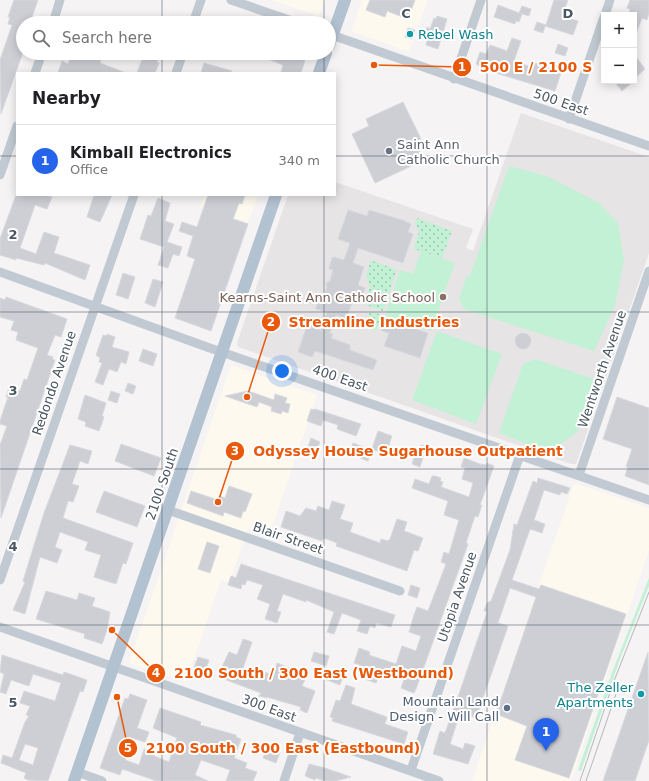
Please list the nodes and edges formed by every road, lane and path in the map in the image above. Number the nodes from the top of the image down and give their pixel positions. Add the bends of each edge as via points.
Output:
1 (60, 0) edge
2 (201, 0) edge
3 (231, 0) edge
4 (345, 0) edge
5 (481, 0) edge
6 (610, 0) edge
7 (606, 12) edge
8 (54, 16) edge
9 (195, 16) edge
10 (278, 16) edge
11 (336, 23) edge
12 (601, 25) edge
13 (336, 40) edge
14 (40, 60) edge
15 (181, 60) edge
16 (324, 60) edge
17 (35, 72) edge
18 (176, 72) edge
19 (319, 72) edge
20 (454, 79) junction
21 (569, 119) junction
22 (16, 129) edge
23 (649, 146) edge
24 (0, 175) edge
25 (134, 196) edge
26 (276, 196) edge
27 (649, 271) edge
28 (0, 272) edge
29 (95, 305) junction
30 (222, 352) junction
31 (520, 455) junction
32 (579, 475) junction
33 (649, 500) edge
34 (168, 510) junction
35 (0, 580) edge
36 (400, 591) dead end
37 (0, 627) edge
38 (113, 666) junction
39 (300, 733) junction
40 (411, 770) junction
41 (76, 777) edge
42 (102, 781) edge
43 (284, 781) edge
44 (439, 781) edge

1 - 8 street
2 - 9 street
3 - 10 street
4 - 11 main road
5 - 20 street
6 - 7 street
12 - 21 street
13 - 20 street, 500 East
14 - 17 street
15 - 18 street
16 - 19 main road
20 - 21 street, 500 East
21 - 23 street, 500 East
22 - 24 street
25 - 29 street, Redondo Avenue
26 - 30 main road, 2100 South
27 - 32 street, Wentworth Avenue
28 - 29 street, 400 East
29 - 30 street, 400 East
29 - 35 street, Redondo Avenue
30 - 31 street, 400 East
30 - 34 main road, 2100 South
31 - 32 street, 400 East
31 - 40 street, Utopia Avenue
32 - 33 street, 400 East
34 - 36 street, Blair Street
34 - 38 main road, 2100 South
37 - 38 street, 300 East
38 - 39 street, 300 East
38 - 41 main road, 2100 South
39 - 40 street, 300 East
39 - 43 street
40 - 44 street, 300 East
41 - 42 street

